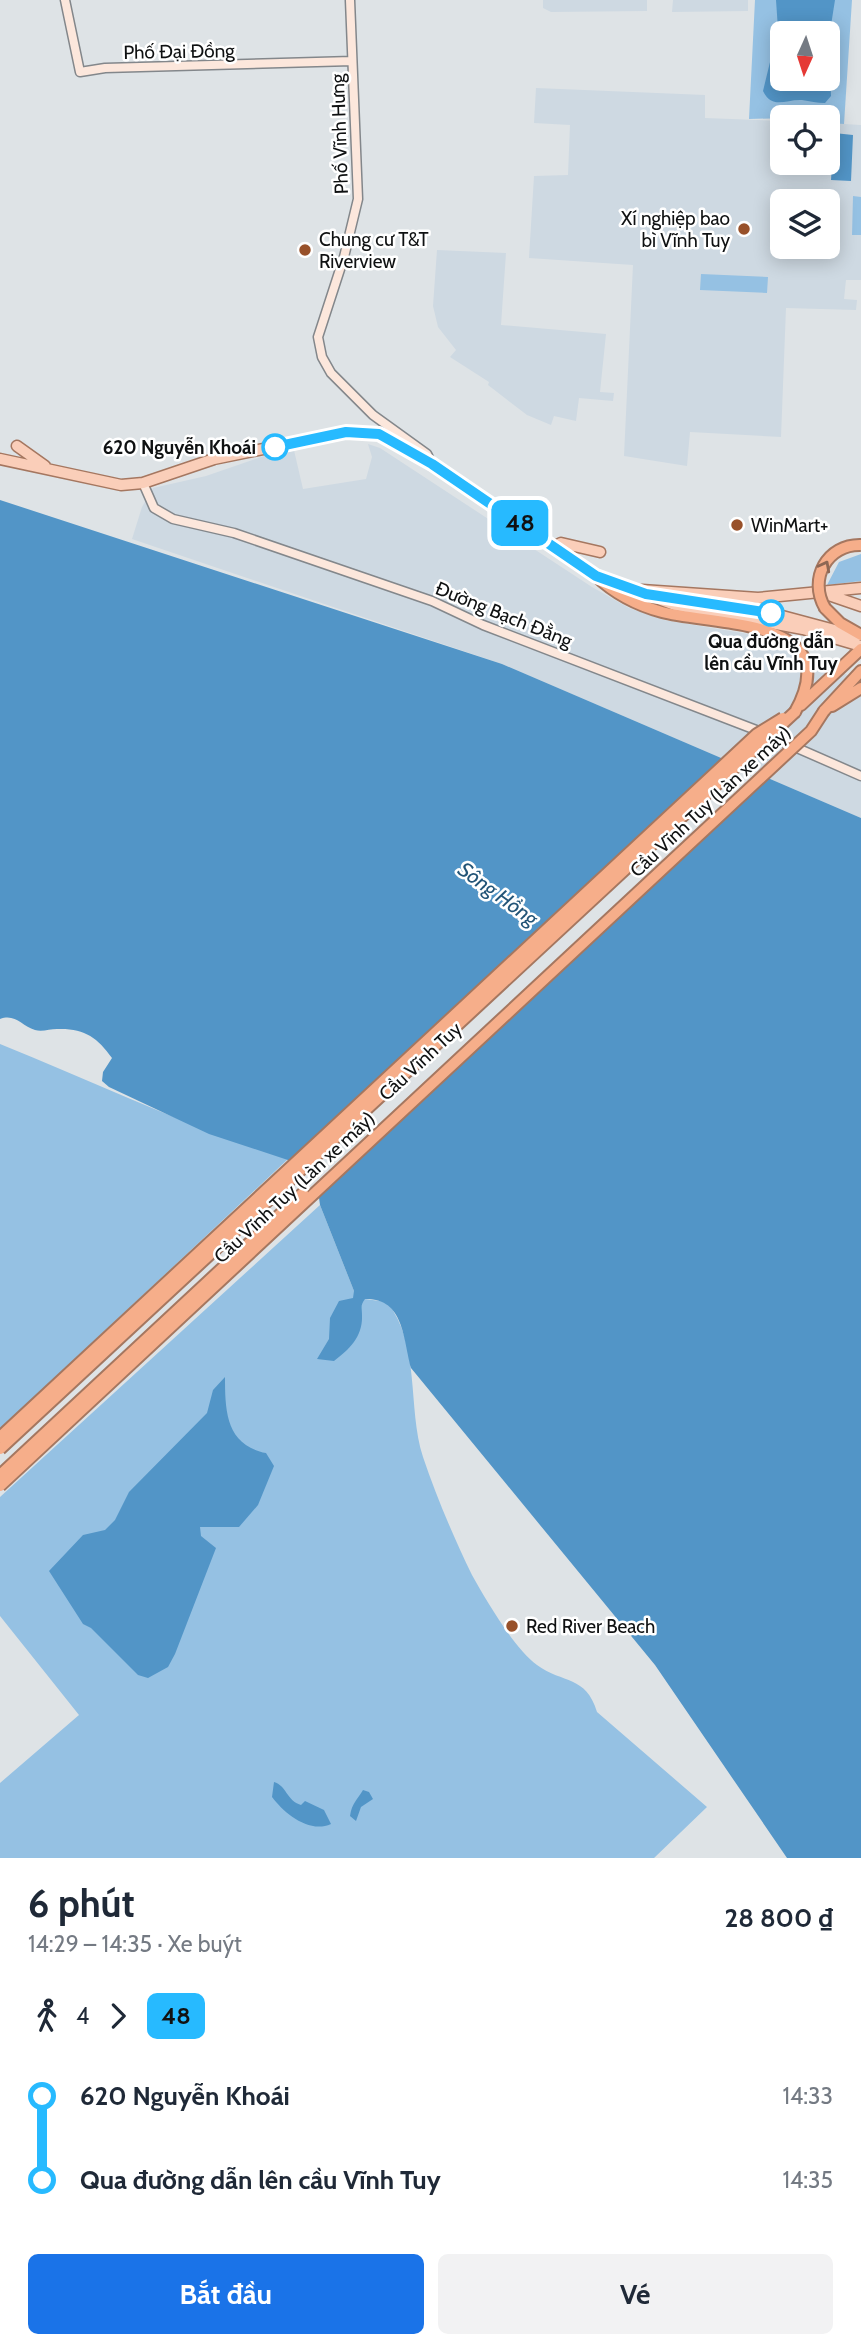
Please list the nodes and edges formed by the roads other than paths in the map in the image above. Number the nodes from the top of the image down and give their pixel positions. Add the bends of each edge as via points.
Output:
1 (65, 0) edge
2 (350, 0) edge
3 (352, 61) junction
4 (17, 446) dead end
5 (0, 459) edge
6 (432, 464) junction
7 (49, 468) junction
8 (143, 484) junction
9 (861, 545) edge
10 (555, 547) junction
11 (600, 552) dead end
12 (596, 576) junction
13 (861, 588) edge
14 (641, 592) junction
15 (825, 593) junction
16 (861, 606) edge
17 (861, 636) edge
18 (861, 648) edge
19 (861, 671) edge
20 (861, 688) edge
21 (824, 711) junction
22 (795, 712) junction
23 (861, 776) edge
24 (0, 1437) edge
25 (0, 1449) edge
26 (0, 1475) edge
27 (0, 1486) edge

1 - 3 street, Phố Đại Đồng via 79,72
2 - 3 street, Phố Vĩnh Hưng
3 - 6 street, Phố Vĩnh Hưng via 358,200 318,337 331,373 373,415 427,454
4 - 7 main road
5 - 7 main road
6 - 8 main road via 379,434 346,432 214,458
6 - 10 main road
7 - 8 main road via 121,485
8 - 23 street, Đường Bạch Đằng via 154,508 173,519 234,533 432,601
17 -> 9 highway, bridge via 825,608 818,589 825,562 841,548
10 - 11 main road via 561,543
10 - 12 main road
12 - 14 main road
12 - 22 highway via 625,598 663,612 763,629 793,643 803,658 806,675
13 - 15 main road
14 - 15 main road via 665,589 758,598
14 - 17 main road via 771,613
14 - 18 main road via 675,606 803,629
15 - 16 main road
18 - 22 highway, Cầu Vĩnh Tuy
19 - 21 highway, Cầu Vĩnh Tuy
20 - 21 highway
21 - 26 highway, Cầu Vĩnh Tuy, bridge
21 - 27 highway, Cầu Vĩnh Tuy (Làn xe máy), bridge via 811,731
22 - 24 highway, Cầu Vĩnh Tuy (Làn xe máy), bridge via 757,734
22 - 25 highway, Cầu Vĩnh Tuy, bridge

